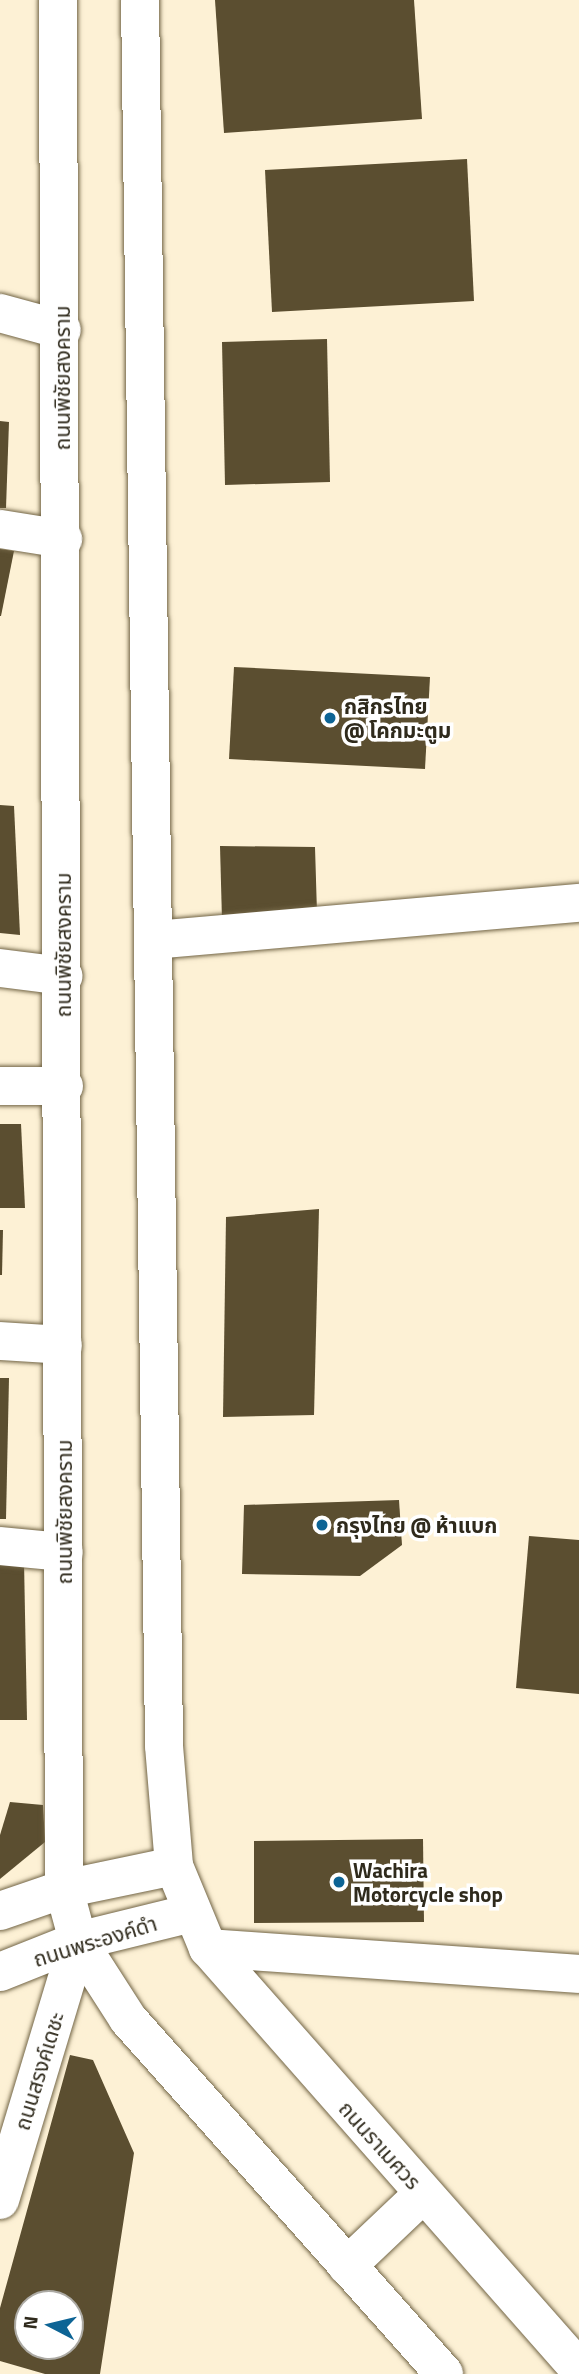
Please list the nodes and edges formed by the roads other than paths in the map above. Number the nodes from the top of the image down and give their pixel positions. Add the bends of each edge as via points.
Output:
1 (58, 0) edge
2 (140, 0) edge
3 (0, 313) edge
4 (62, 330) junction
5 (0, 529) edge
6 (63, 539) junction
7 (579, 903) edge
8 (154, 940) junction
9 (0, 968) edge
10 (63, 976) junction
11 (0, 1086) edge
12 (64, 1086) junction
13 (0, 1340) edge
14 (64, 1345) junction
15 (0, 1546) edge
16 (64, 1552) junction
17 (174, 1866) junction
18 (64, 1889) junction
19 (0, 1911) edge
20 (192, 1913) junction
21 (78, 1941) junction
22 (208, 1948) junction
23 (0, 1972) edge
24 (579, 1974) edge
25 (423, 2194) junction
26 (0, 2200) edge
27 (347, 2266) junction
28 (579, 2369) edge
29 (444, 2374) edge

1 - 4 main road, ถนนพิชัยสงคราม
2 - 8 main road
3 - 4 main road
4 - 6 main road, ถนนพิชัยสงคราม
5 - 6 main road
6 - 10 main road, ถนนพิชัยสงคราม
7 - 8 main road
8 - 17 main road via 164,1746
9 - 10 main road
10 - 12 main road, ถนนพิชัยสงคราม
11 - 12 main road
12 - 14 main road, ถนนพิชัยสงคราม
13 - 14 main road
14 - 16 main road, ถนนพิชัยสงคราม
15 - 16 main road
16 - 18 main road, ถนนพิชัยสงคราม
17 - 18 main road
17 - 20 main road, ถนนราเมศวร
18 - 19 main road
18 - 21 main road, ถนนพิชัยสงคราม
20 - 21 main road, ถนนพระองค์ดำ
20 - 22 main road, ถนนราเมศวร
21 - 23 main road, ถนนพระองค์ดำ
21 - 26 main road, ถนนสรงค์เดชะ
21 - 27 main road via 128,2019
22 - 24 main road
22 - 25 main road, ถนนราเมศวร
25 - 27 main road
25 - 28 main road, ถนนราเมศวร
27 - 29 main road

